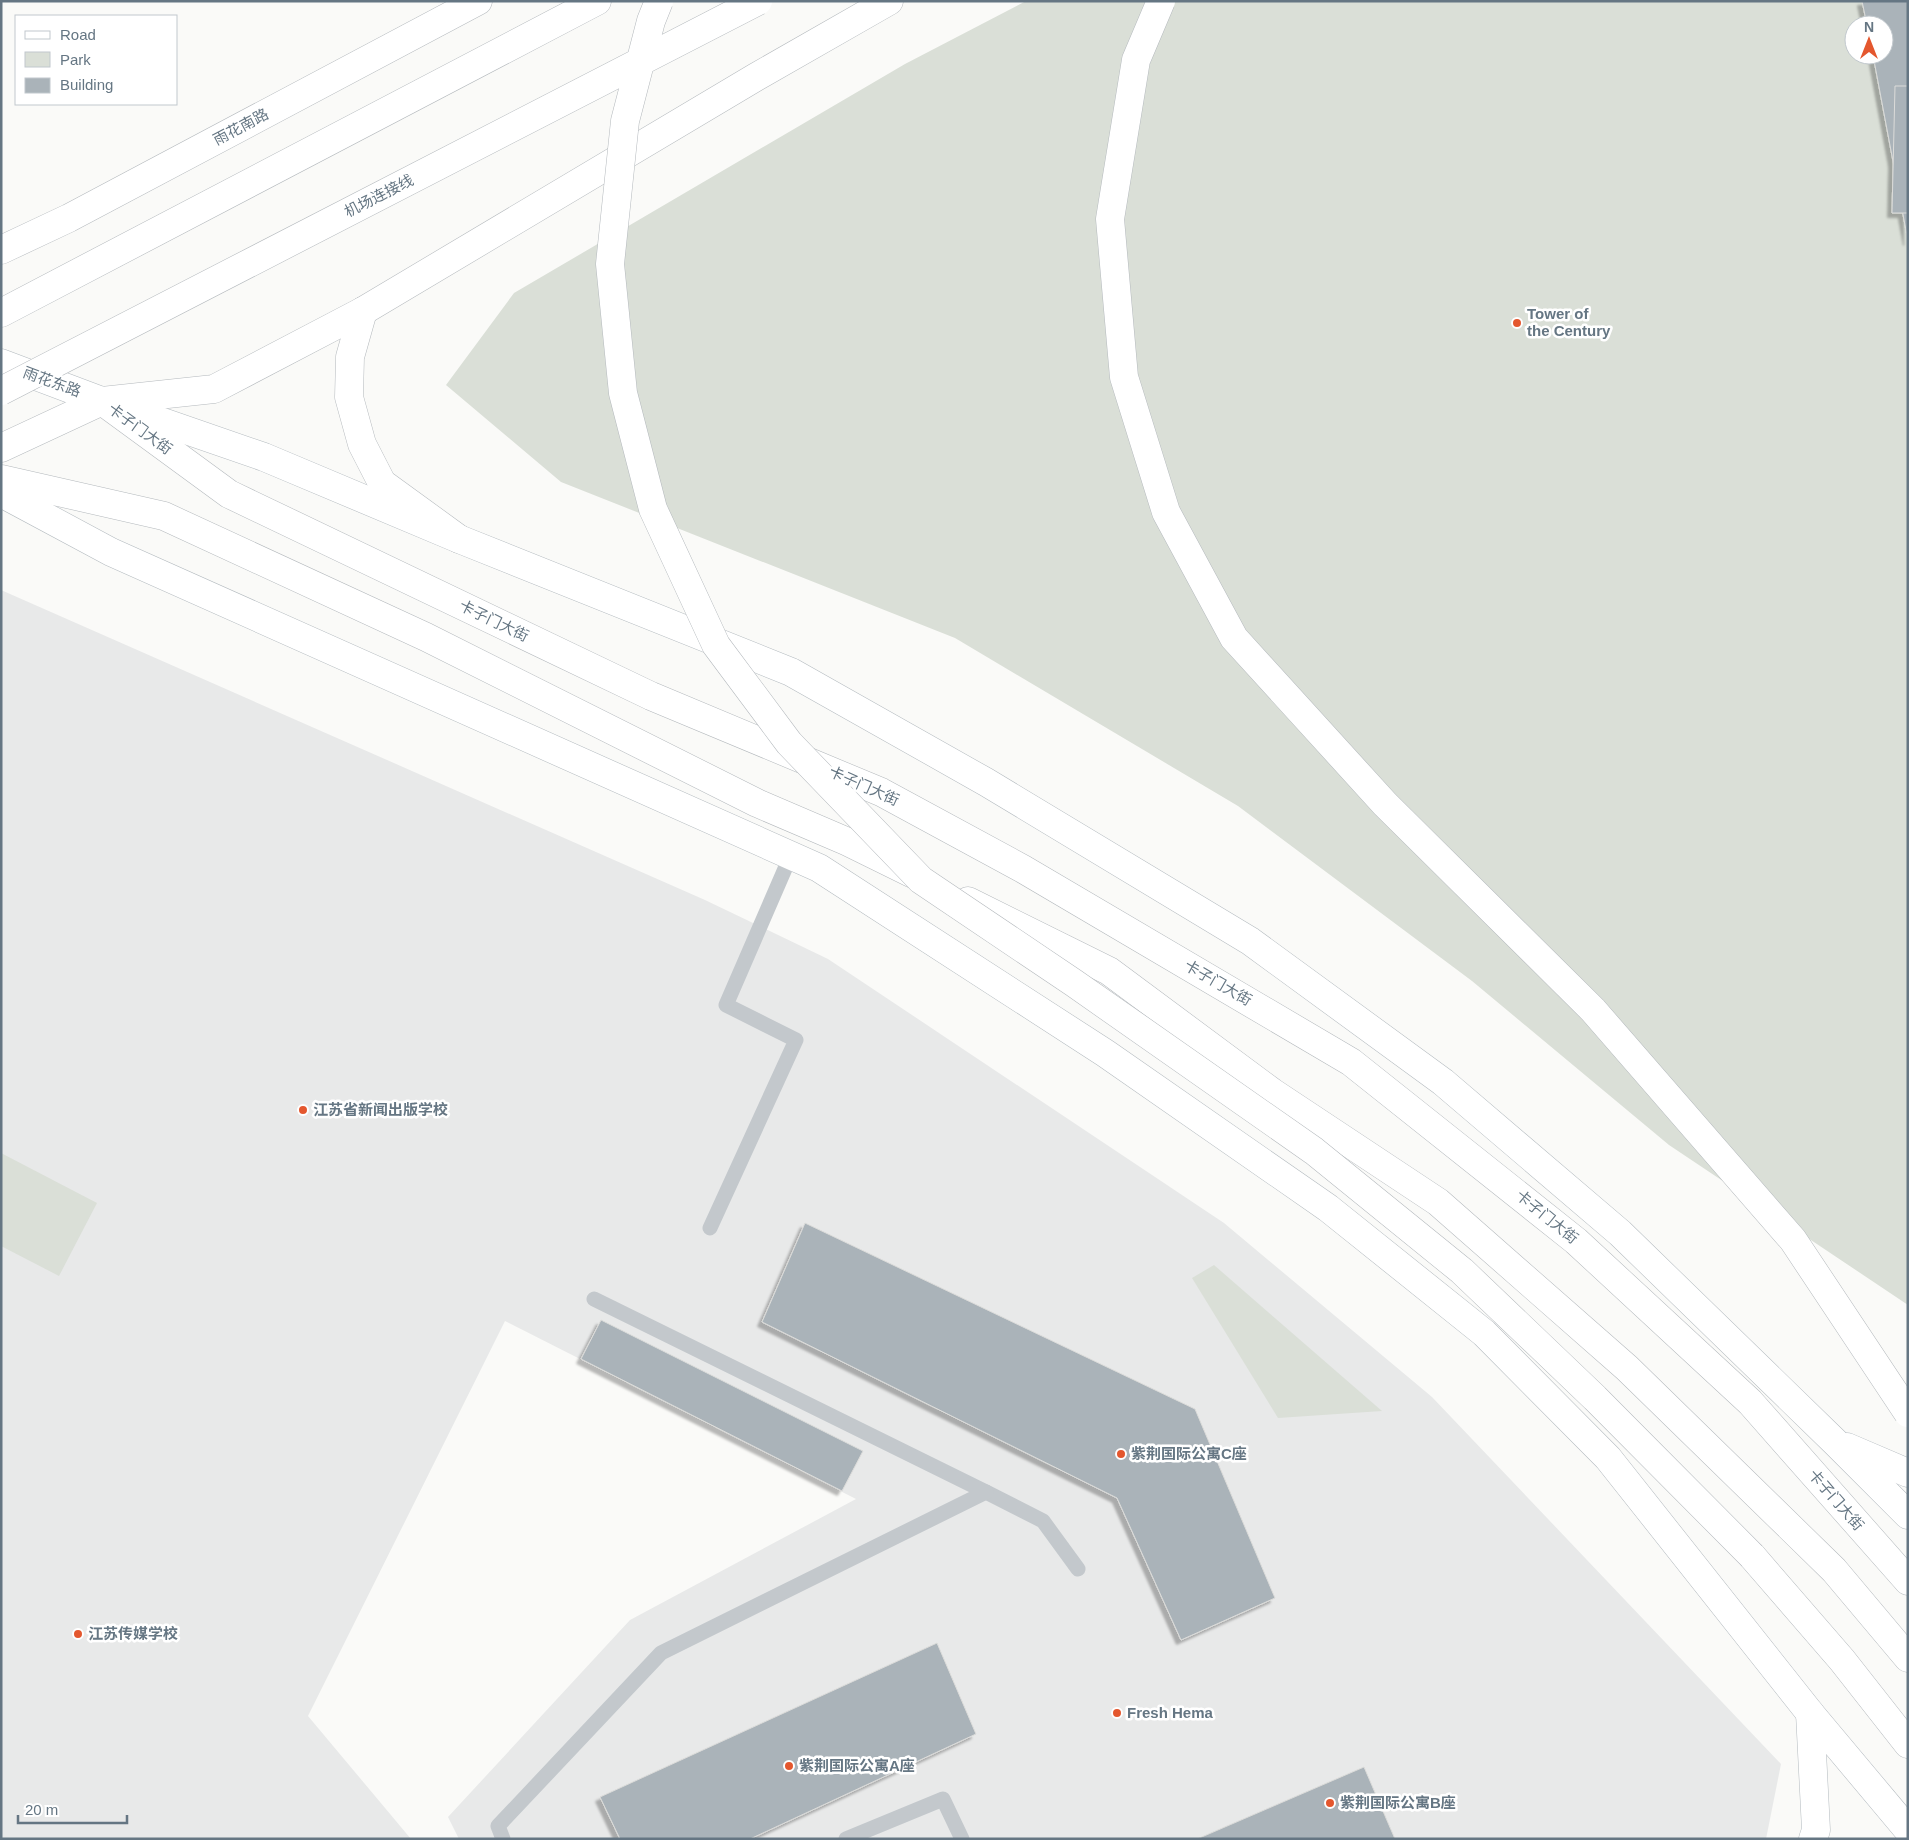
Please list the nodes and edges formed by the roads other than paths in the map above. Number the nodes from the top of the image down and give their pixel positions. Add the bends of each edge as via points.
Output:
1 (478, 1) edge
2 (596, 1) edge
3 (659, 1) edge
4 (758, 1) edge
5 (890, 1) edge
6 (1161, 1) edge
7 (1, 250) edge
8 (362, 310) junction
9 (1, 313) edge
10 (1, 364) edge
11 (1, 391) edge
12 (102, 401) junction
13 (1, 448) edge
14 (1, 479) edge
15 (1, 493) edge
16 (459, 538) junction
17 (791, 855) junction
18 (710, 1228) dead end
19 (594, 1299) dead end
20 (1908, 1413) edge
21 (1836, 1443) junction
22 (1908, 1473) edge
23 (986, 1492) junction
24 (1908, 1515) edge
25 (1078, 1569) dead end
26 (1908, 1581) edge
27 (1908, 1658) edge
28 (1810, 1713) junction
29 (1908, 1744) edge
30 (1908, 1830) edge
31 (503, 1839) edge
32 (846, 1839) edge
33 (962, 1839) edge
34 (1813, 1839) edge

1 - 7 main road, 雨花南路 via 69,218
2 - 9 main road
3 - 29 main road, bridge via 625,121 610,264 623,393 653,508 716,645 790,743 921,880 1314,1151 1462,1271 1595,1398 1752,1556 1842,1660
4 - 11 main road, 机场连接线, bridge
5 - 8 main road
6 - 20 main road, bridge via 1136,60 1110,219 1124,376 1166,512 1234,638 1385,804 1600,1017 1793,1240
8 - 12 main road via 214,388
8 - 16 main road via 350,357 349,397 362,444 382,483
10 - 12 main road, 雨花东路
12 - 13 main road
12 - 16 main road, 卡子门大街 via 264,457
12 - 26 main road, 卡子门大街, bridge via 229,494 651,696 881,792 1023,869 1352,1062 1576,1241 1735,1388
14 - 27 main road, bridge via 164,516 426,637 757,803 848,842 1109,971 1272,1092 1438,1202 1627,1368 1834,1570
15 - 17 main road via 112,552
16 - 21 main road, 卡子门大街 via 790,672 986,782 1250,941 1450,1088 1620,1233
17 - 18 lane via 726,1005 796,1040
17 - 28 main road via 819,868 1105,1053 1328,1208 1484,1333 1608,1458
19 - 23 lane
21 - 22 main road
21 - 24 main road, 卡子门大街
23 - 25 lane via 1043,1521
23 - 31 lane via 661,1653 498,1826
28 - 30 main road
28 - 34 main road via 1816,1830
32 - 33 lane via 943,1799

